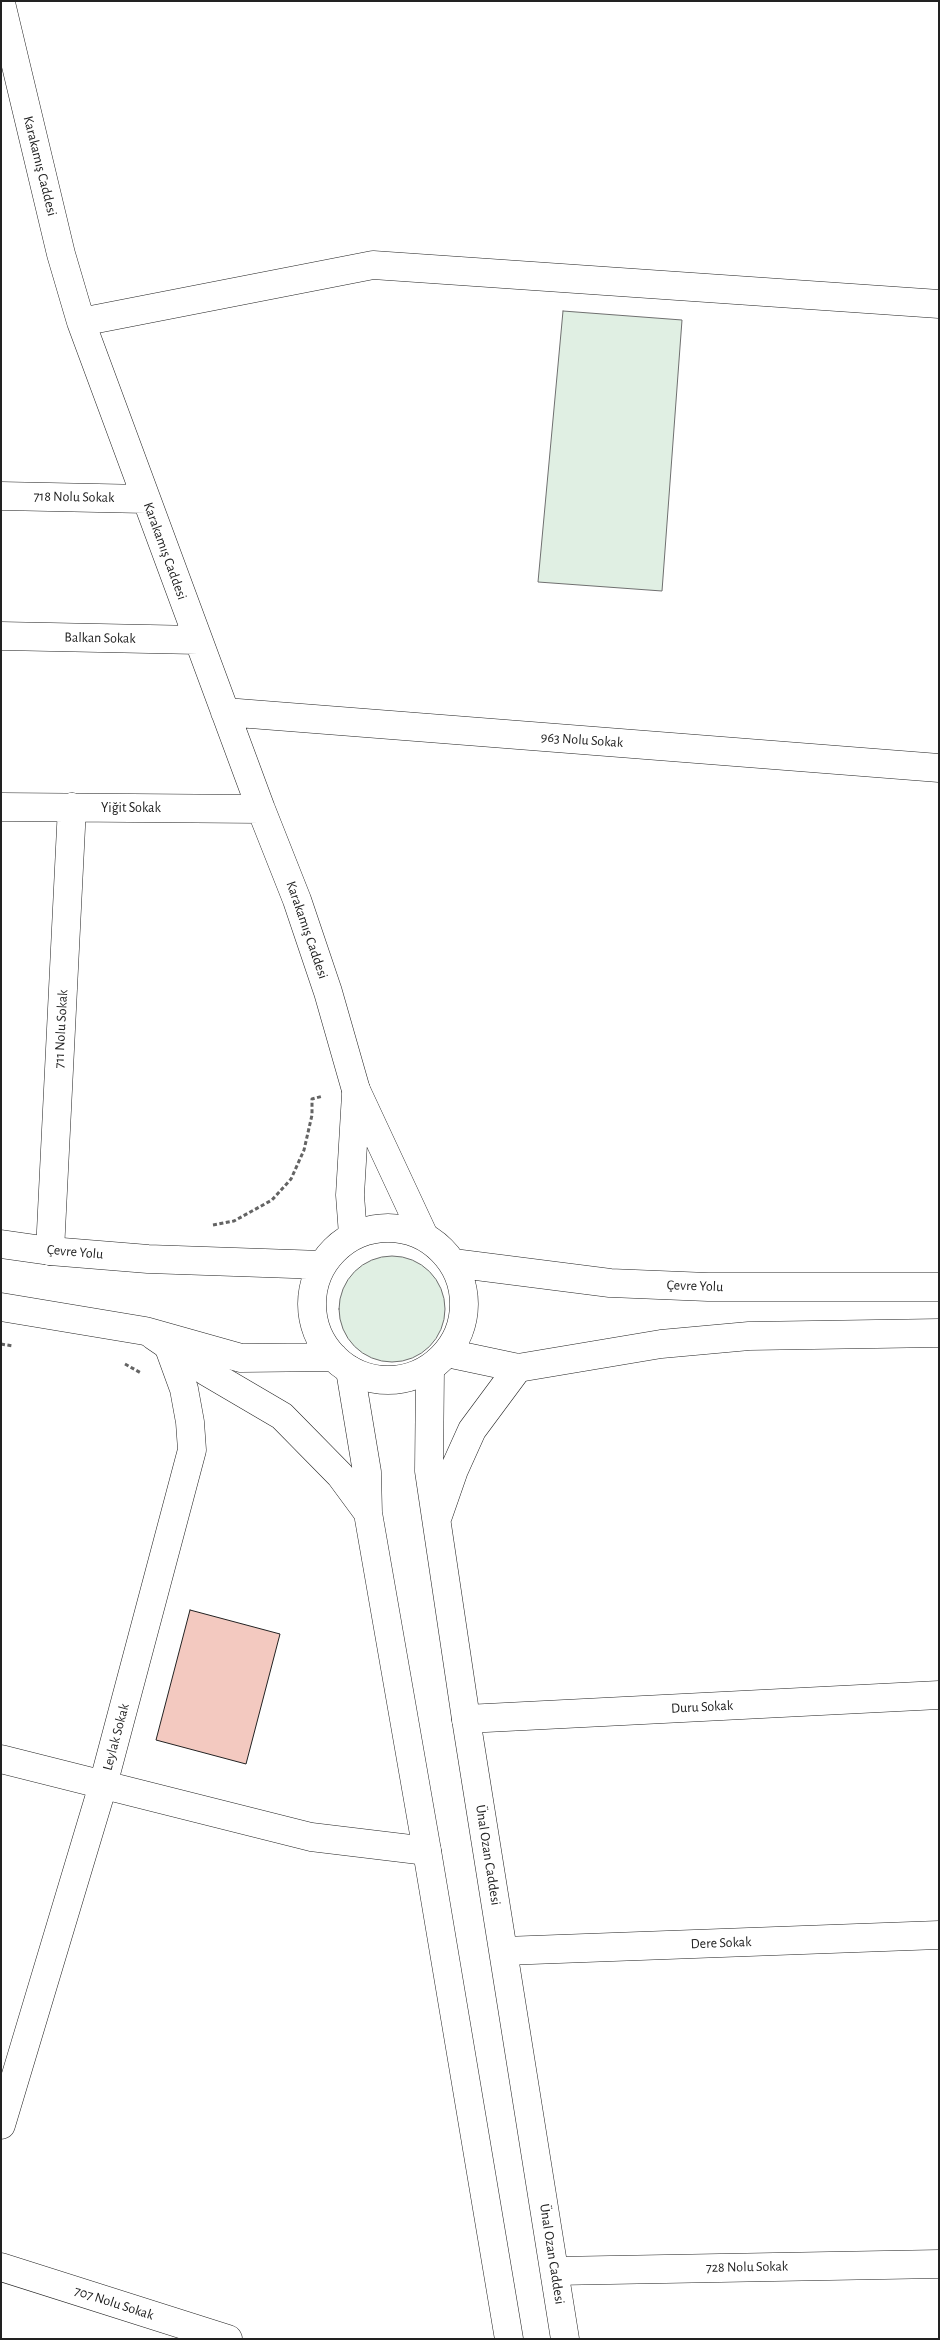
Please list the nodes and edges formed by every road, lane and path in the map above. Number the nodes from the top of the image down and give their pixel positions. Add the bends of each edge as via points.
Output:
1 (1, 3) edge
2 (939, 304) edge
3 (81, 322) junction
4 (1, 496) edge
5 (146, 499) junction
6 (1, 636) edge
7 (198, 640) junction
8 (225, 712) junction
9 (939, 768) edge
10 (1, 807) edge
11 (72, 807) junction
12 (261, 809) junction
13 (356, 1090) junction
14 (209, 1226) dead end
15 (353, 1235) junction
16 (424, 1236) junction
17 (1, 1244) edge
18 (50, 1251) junction
19 (453, 1263) junction
20 (322, 1265) junction
21 (939, 1287) edge
22 (1, 1307) edge
23 (146, 1331) junction
24 (939, 1333) edge
25 (1, 1344) edge
26 (168, 1345) junction
27 (20, 1347) dead end
28 (438, 1361) junction
29 (342, 1363) junction
30 (124, 1364) dead end
31 (518, 1368) junction
32 (145, 1376) dead end
33 (368, 1513) junction
34 (437, 1520) junction
35 (939, 1695) edge
36 (466, 1719) junction
37 (1, 1759) edge
38 (103, 1786) junction
39 (428, 1851) junction
40 (939, 1935) edge
41 (504, 1951) junction
42 (1, 2126) edge
43 (939, 2264) edge
44 (1, 2267) edge
45 (555, 2270) junction
46 (228, 2339) edge
47 (509, 2339) edge
48 (564, 2339) edge

1 - 3 street, Karakamış Caddesi via 61,254
2 - 3 street via 373,265
3 - 5 street, Karakamış Caddesi
4 - 5 street, 718 Nolu Sokak
5 - 7 street, Karakamış Caddesi
6 - 7 street, Balkan Sokak
7 - 8 street, Karakamış Caddesi
8 - 9 street, 963 Nolu Sokak
8 - 12 street, Karakamış Caddesi
10 - 11 street, Yiğit Sokak
11 - 12 street, Yiğit Sokak
11 - 18 street, 711 Nolu Sokak
12 - 13 street, Karakamış Caddesi via 297,900
13 - 14 path via 312,1098 312,1115 304,1150 291,1179 272,1200 234,1221
13 - 15 street via 350,1195
13 - 16 street
15 - 16 street via 376,1228 401,1228
15 - 20 street
16 - 19 street
17 - 18 street, Çevre Yolu
18 - 20 street, Çevre Yolu via 148,1259
19 - 21 street, Çevre Yolu via 620,1283 708,1287
19 - 28 street via 462,1285 464,1309 459,1332
20 - 29 street via 312,1290 312,1316 322,1341
22 - 23 street
23 - 26 street
23 - 29 street via 241,1358
24 - 31 street via 749,1336 660,1344
25 - 27 path
26 - 33 street via 282,1416 340,1475
26 - 38 street, Leylak Sokak via 184,1389 192,1450
28 - 29 street via 410,1377 390,1380 369,1378
28 - 31 street
28 - 34 street, Ünal Ozan Caddesi via 429,1471
29 - 33 street via 367,1472
30 - 32 path
31 - 34 street via 472,1430
33 - 39 street
34 - 36 street, Ünal Ozan Caddesi
35 - 36 street, Duru Sokak
36 - 41 street, Ünal Ozan Caddesi
37 - 38 street
38 - 39 street via 311,1837
38 - 42 street, Leylak Sokak
39 - 47 street
40 - 41 street, Dere Sokak
41 - 45 street, Ünal Ozan Caddesi
43 - 45 street, 728 Nolu Sokak
44 - 46 street, 707 Nolu Sokak
45 - 48 street, Ünal Ozan Caddesi

